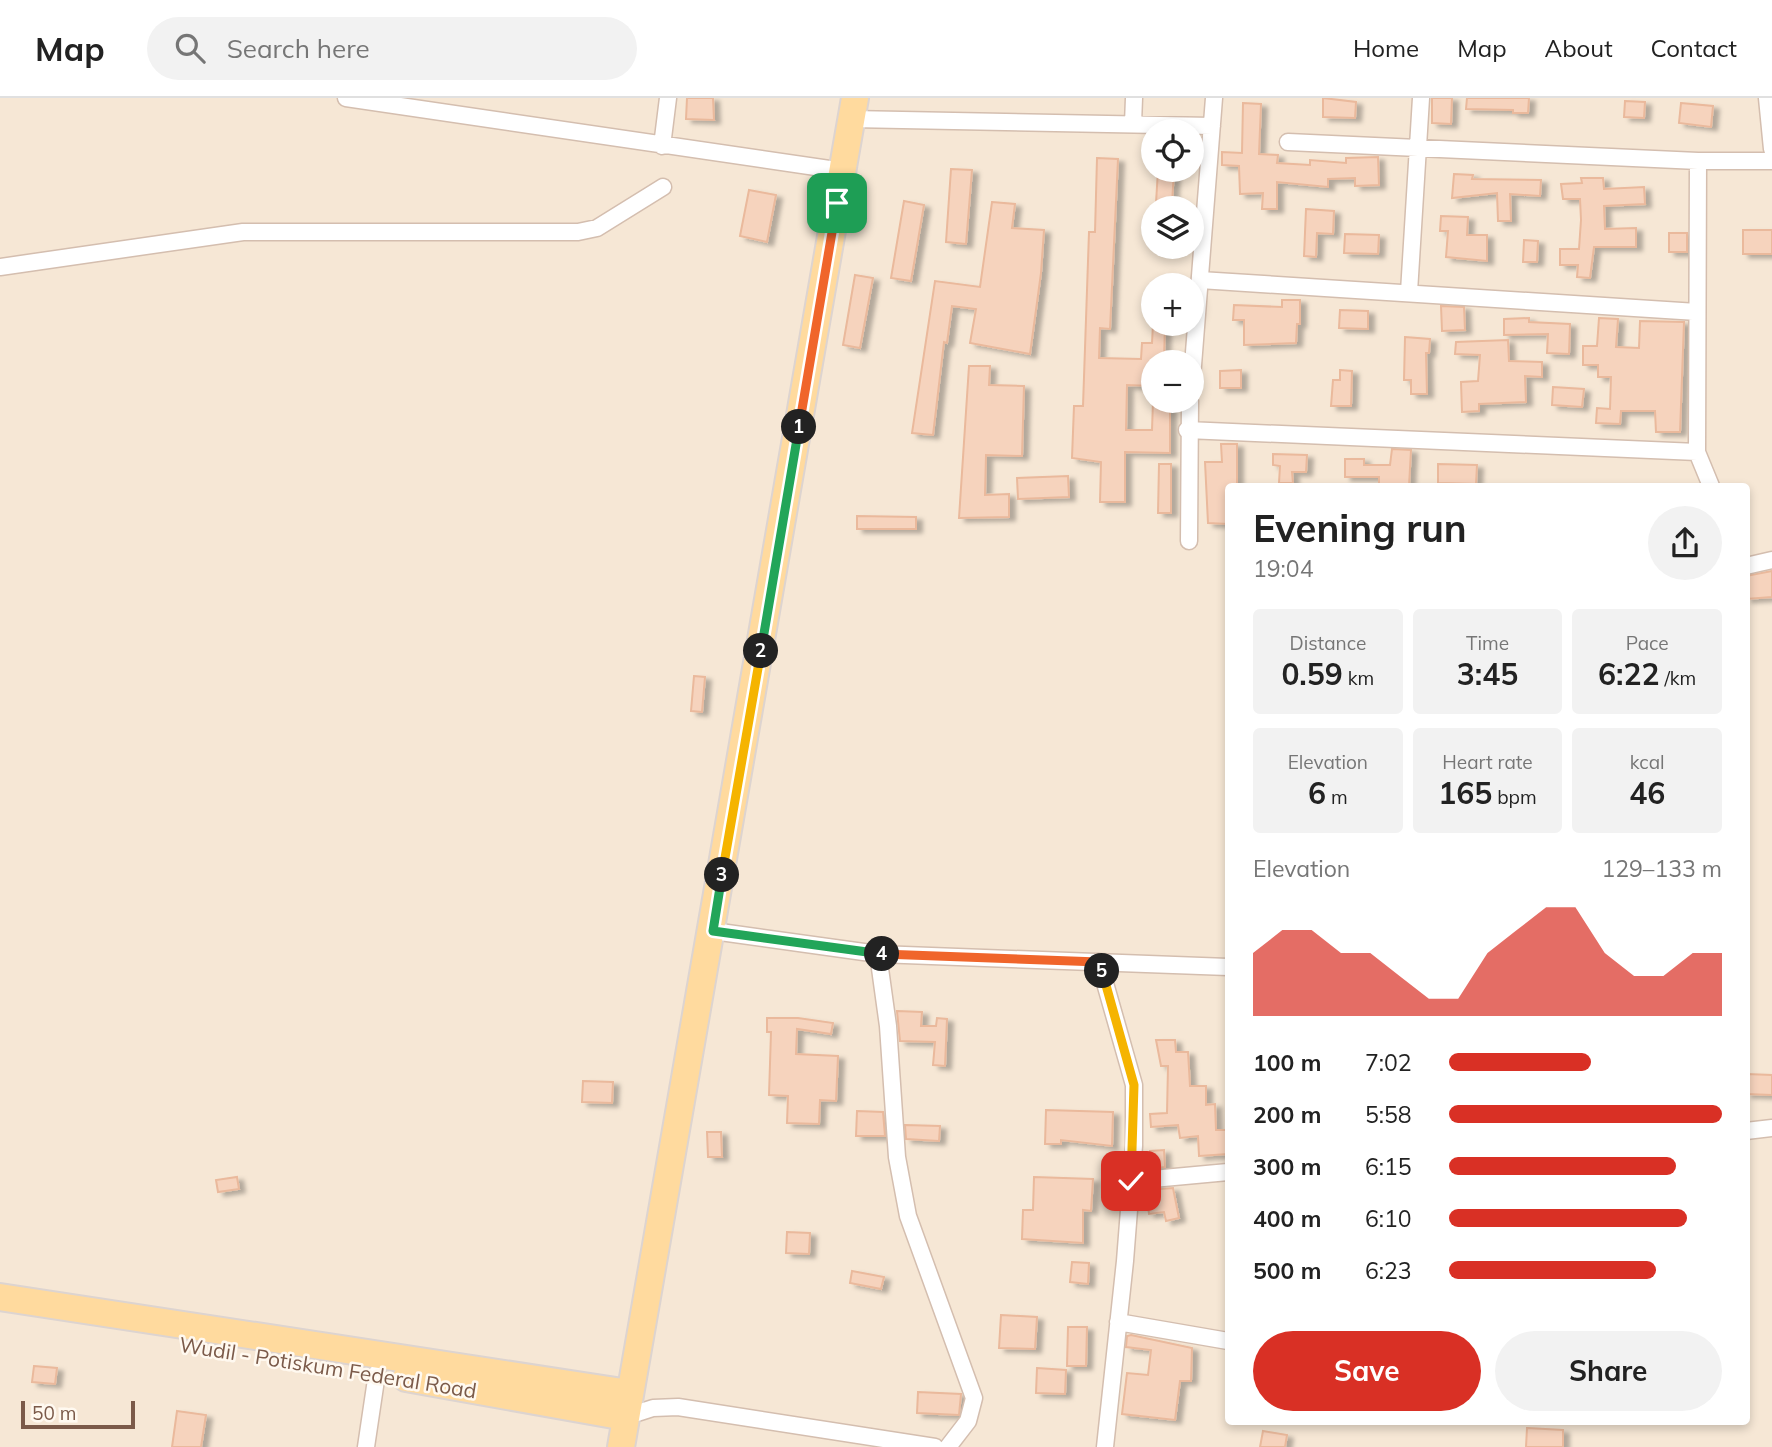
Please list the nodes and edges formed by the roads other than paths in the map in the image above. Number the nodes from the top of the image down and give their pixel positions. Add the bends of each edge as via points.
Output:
1 (346, 98) edge
2 (667, 98) edge
3 (1135, 98) edge
4 (1214, 98) edge
5 (1421, 98) edge
6 (1767, 98) edge
7 (853, 108) edge
8 (1133, 124) junction
9 (1212, 126) junction
10 (1288, 142) dead end
11 (662, 146) junction
12 (1417, 148) junction
13 (1772, 149) edge
14 (1698, 161) junction
15 (1772, 161) edge
16 (844, 171) junction
17 (663, 187) dead end
18 (0, 267) edge
19 (1201, 273) edge
20 (1204, 280) edge
21 (1409, 292) junction
22 (1698, 312) junction
23 (1189, 413) edge
24 (1187, 430) junction
25 (1698, 452) junction
26 (1711, 483) edge
27 (1189, 541) dead end
28 (1772, 560) edge
29 (1750, 565) edge
30 (713, 931) junction
31 (878, 954) junction
32 (1099, 962) junction
33 (1225, 967) edge
34 (1772, 1128) edge
35 (1750, 1131) edge
36 (1225, 1172) edge
37 (1131, 1181) junction
38 (0, 1297) edge
39 (0, 1315) edge
40 (1118, 1322) junction
41 (1225, 1340) edge
42 (377, 1373) junction
43 (627, 1405) junction
44 (366, 1447) edge
45 (621, 1447) edge
46 (935, 1447) edge
47 (948, 1447) edge
48 (1105, 1447) edge

1 - 11 street
2 - 11 street
3 - 8 street
4 - 9 street
5 - 12 street
6 - 13 street
7 - 8 street
7 - 16 main road
8 - 9 street
9 - 19 street
10 - 12 street
11 - 16 street
12 - 14 street
12 - 21 street
14 - 15 street
14 - 22 street
16 - 30 main road
17 - 18 street via 597,228 578,232 243,232
20 - 21 street
21 - 22 street
22 - 25 street
23 - 24 street
24 - 25 street
24 - 27 street
25 - 26 street
28 - 29 street
30 - 31 street
30 - 43 main road
31 - 32 street
31 - 47 street via 897,1157 908,1216 974,1398 968,1421
32 - 33 street
32 - 37 street via 1134,1085
34 - 35 street
36 - 37 street
37 - 40 street
38 - 43 main road, Wudil - Potiskum Federal Road
39 - 42 main road, Wudil - Potiskum Federal Road
40 - 41 street
40 - 48 street
42 - 43 main road, Wudil - Potiskum Federal Road
42 - 44 street
43 - 45 main road
43 - 46 street via 678,1407

